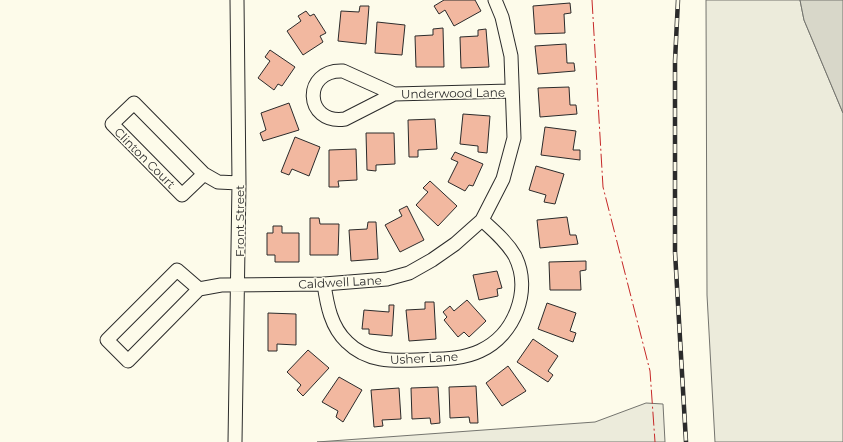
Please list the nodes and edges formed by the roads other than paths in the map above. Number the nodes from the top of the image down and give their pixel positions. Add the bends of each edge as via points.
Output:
1 (237, 0) edge
2 (495, 0) edge
3 (512, 91) junction
4 (394, 94) junction
5 (204, 174) junction
6 (239, 183) junction
7 (482, 220) junction
8 (324, 284) junction
9 (238, 285) junction
10 (199, 290) junction
11 (235, 442) edge

1 - 6 street, Front Street
2 - 3 street, Caldwell Lane via 508,37
3 - 4 street, Underwood Lane
3 - 7 street, Caldwell Lane via 514,138 509,160 503,180
4 - 4 street, Underwood Lane via 343,71 335,71 320,78 313,93 313,102 329,119 337,120 345,119
5 - 5 street, Clinton Court via 134,103 112,124 182,195
5 - 6 street, Clinton Court via 218,182
6 - 9 street, Front Street
7 - 8 street, Caldwell Lane via 455,244 408,273 388,279
7 - 8 street, Usher Lane via 515,256 521,274 522,293 509,326 494,342 481,350 464,356 441,359 389,362 360,352 338,332 327,305
8 - 9 street, Caldwell Lane
9 - 10 street, Caldwell Lane via 210,286
9 - 11 street, Front Street
10 - 10 street via 177,270 107,340 128,361

